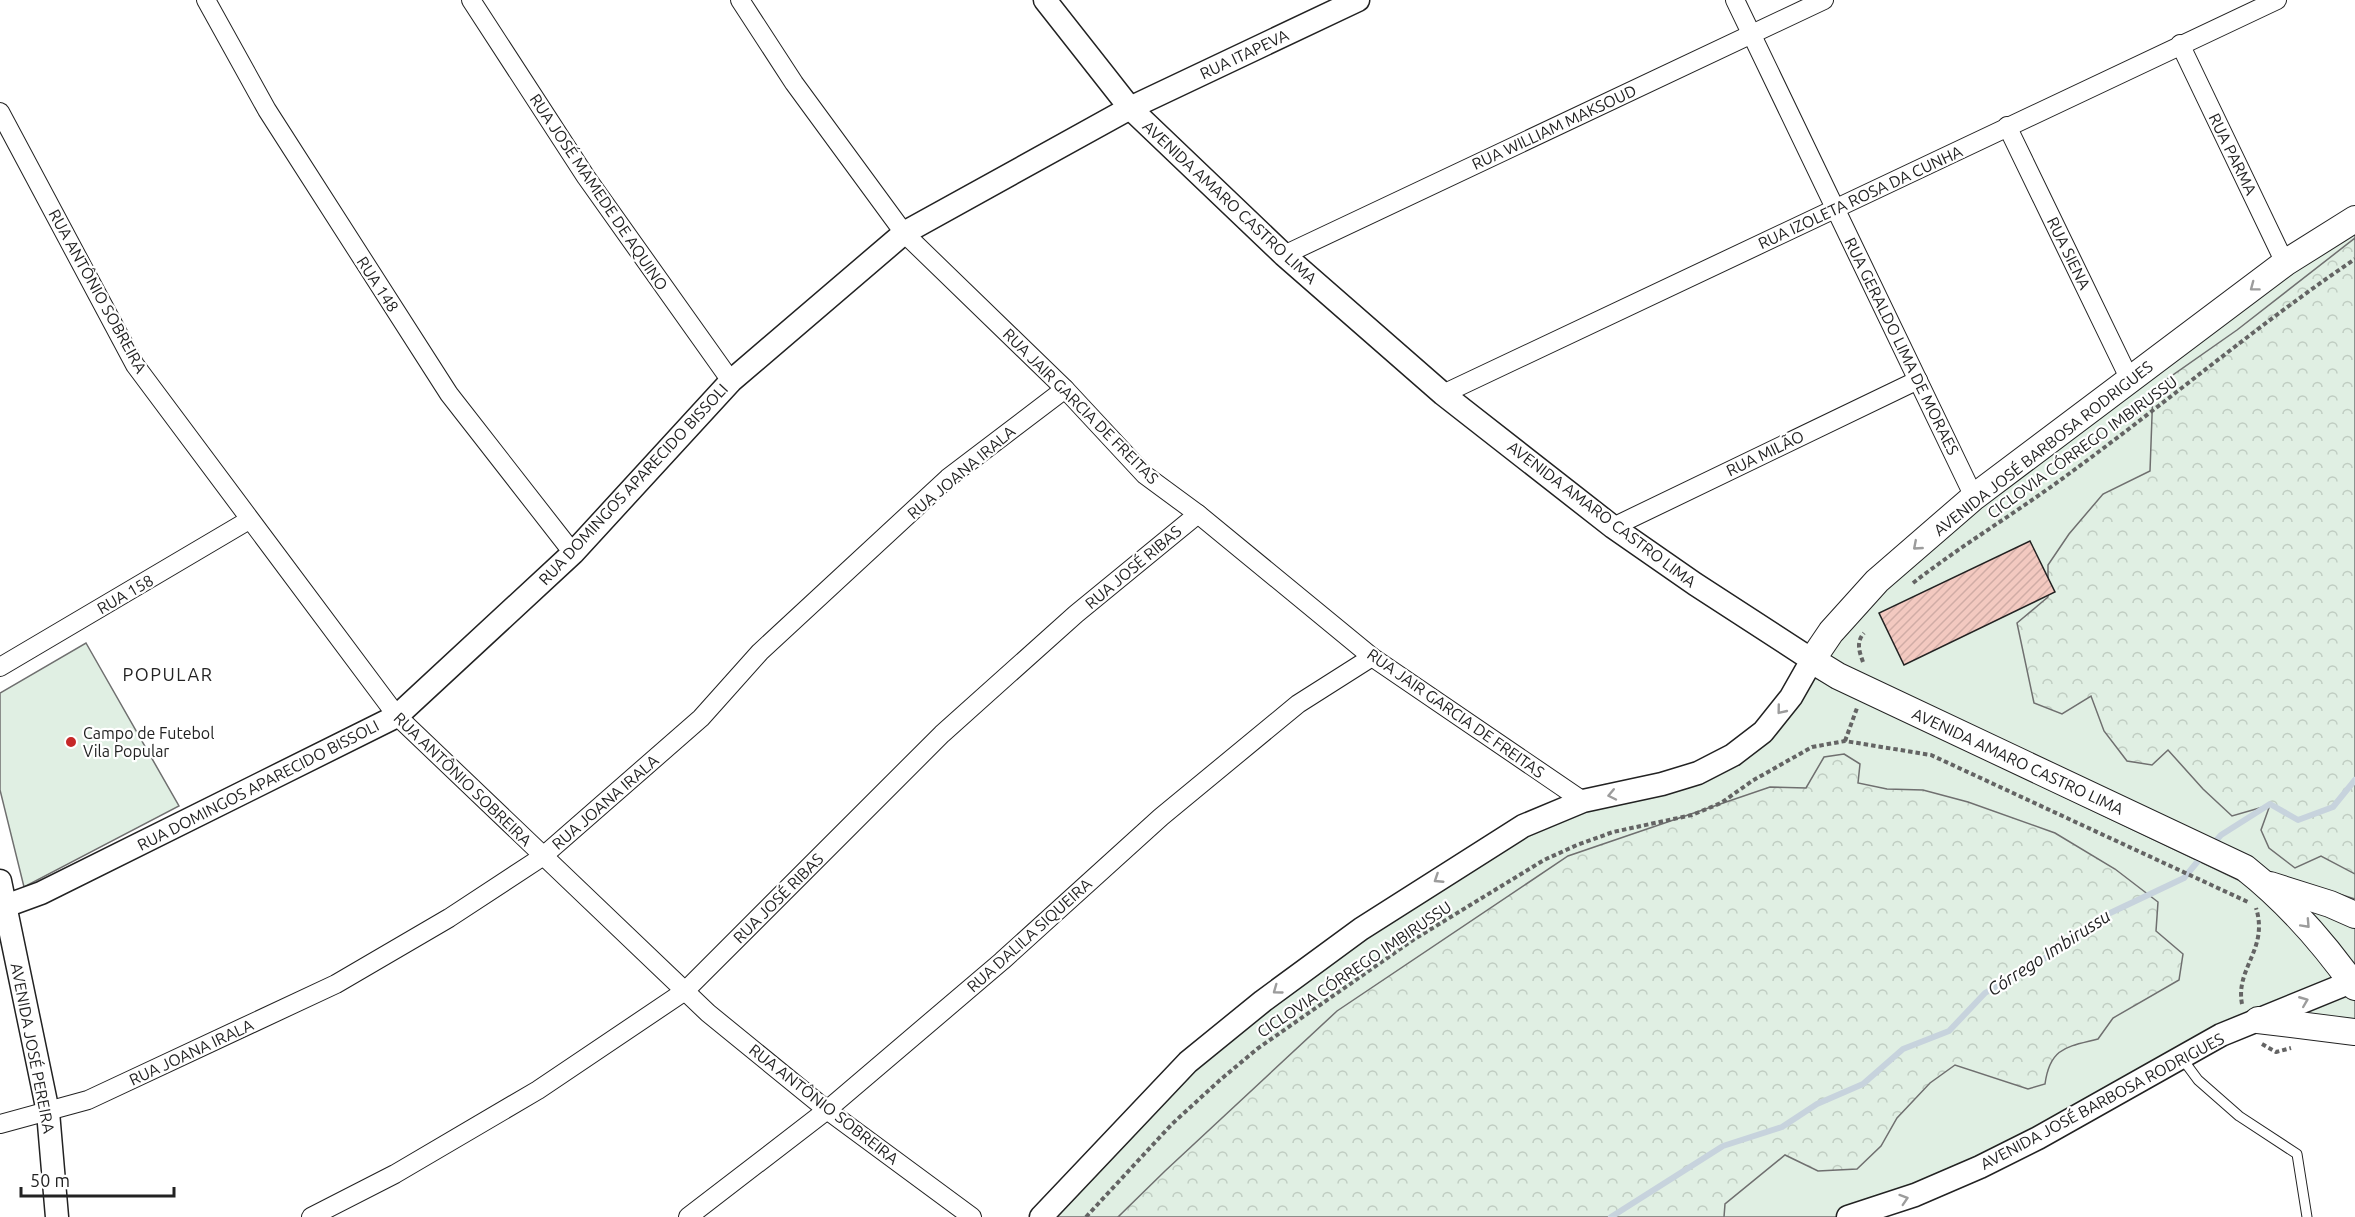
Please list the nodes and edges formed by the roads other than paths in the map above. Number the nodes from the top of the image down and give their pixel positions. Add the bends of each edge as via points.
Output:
1 (206, 0) edge
2 (471, 0) edge
3 (740, 0) edge
4 (1045, 0) edge
5 (1358, 0) edge
6 (1735, 0) edge
7 (1824, 0) edge
8 (2277, 0) edge
9 (1751, 34) junction
10 (2180, 44) junction
11 (1130, 108) junction
12 (0, 112) edge
13 (2007, 126) junction
14 (1835, 208) junction
15 (2355, 219) edge
16 (904, 233) junction
17 (1284, 255) junction
18 (2285, 263) junction
19 (1918, 380) junction
20 (2130, 380) junction
21 (731, 381) junction
22 (1065, 389) junction
23 (1443, 394) junction
24 (1974, 497) junction
25 (1198, 514) junction
26 (249, 520) junction
27 (1613, 527) junction
28 (573, 553) junction
29 (1372, 657) junction
30 (1812, 660) junction
31 (0, 667) edge
32 (397, 716) junction
33 (1583, 801) junction
34 (542, 857) junction
35 (0, 880) edge
36 (2255, 886) junction
37 (3, 907) edge
38 (2355, 915) edge
39 (2354, 984) edge
40 (685, 991) junction
41 (2258, 1020) junction
42 (2355, 1032) edge
43 (2181, 1057) junction
44 (827, 1110) junction
45 (48, 1112) junction
46 (0, 1124) edge
47 (57, 1217) edge
48 (310, 1217) edge
49 (688, 1217) edge
50 (972, 1217) edge
51 (1041, 1217) edge
52 (1848, 1217) edge
53 (2307, 1217) edge

1 - 28 street, RUA 148 via 267,110 449,394
2 - 21 street, RUA JOSÉ MAMEDE DE AQUINO via 586,177
3 - 16 street, RUA JAIR GARCIA DE FREITAS via 794,83
4 - 11 street, AVENIDA AMARO CASTRO LIMA
5 - 11 street, RUA ITAPEVA
6 - 9 street, RUA GERALDO LIMA DE MORAES
7 - 9 street, RUA WILLIAM MAKSOUD
8 - 10 street, RUA IZOLETA ROSA DA CUNHA
9 - 14 street, RUA GERALDO LIMA DE MORAES
9 - 17 street, RUA WILLIAM MAKSOUD
10 - 13 street, RUA IZOLETA ROSA DA CUNHA
10 - 18 street, RUA PARMA
11 - 16 street, RUA DOMINGOS APARECIDO BISSOLI
11 - 17 street, AVENIDA AMARO CASTRO LIMA
12 - 26 street, RUA ANTÔNIO SOBREIRA via 135,365
13 - 14 street, RUA IZOLETA ROSA DA CUNHA
13 - 20 street, RUA SIENA
14 - 19 street, RUA GERALDO LIMA DE MORAES
14 - 23 street, RUA IZOLETA ROSA DA CUNHA
15 - 18 main road, AVENIDA JOSÉ BARBOSA RODRIGUES
16 - 21 street, RUA DOMINGOS APARECIDO BISSOLI
16 - 22 street, RUA JAIR GARCIA DE FREITAS
17 - 23 street, AVENIDA AMARO CASTRO LIMA
18 -> 20 main road, AVENIDA JOSÉ BARBOSA RODRIGUES
19 - 24 street, RUA GERALDO LIMA DE MORAES
19 - 27 street, RUA MILÃO
20 - 24 main road, AVENIDA JOSÉ BARBOSA RODRIGUES
21 - 28 street, RUA DOMINGOS APARECIDO BISSOLI
22 - 25 street, RUA JAIR GARCIA DE FREITAS via 1145,475
22 - 34 street, RUA JOANA IRALA via 948,478 760,652 701,718
23 - 27 street, AVENIDA AMARO CASTRO LIMA
24 -> 30 main road, AVENIDA JOSÉ BARBOSA RODRIGUES via 1877,581 1831,632
25 - 29 street, RUA JAIR GARCIA DE FREITAS
25 - 40 street, RUA JOSÉ RIBAS via 1076,614 942,734
26 - 31 street, RUA 158
26 - 32 street, RUA ANTÔNIO SOBREIRA
27 - 30 street, AVENIDA AMARO CASTRO LIMA
28 - 32 street, RUA DOMINGOS APARECIDO BISSOLI
29 - 33 street, RUA JAIR GARCIA DE FREITAS
29 - 44 street, RUA DALILA SIQUEIRA via 1298,704 1161,817 1002,961
30 -> 33 street, AVENIDA JOSÉ BARBOSA RODRIGUES via 1791,697 1763,732 1733,755 1680,779
30 - 36 main road, AVENIDA AMARO CASTRO LIMA via 2180,838
32 - 34 street, RUA ANTÔNIO SOBREIRA
32 - 37 street, RUA DOMINGOS APARECIDO BISSOLI via 41,894
33 -> 51 street, AVENIDA JOSÉ BARBOSA RODRIGUES via 1523,826 1468,859 1361,929 1263,1001 1188,1062
34 - 40 street, RUA ANTÔNIO SOBREIRA
34 - 45 street, RUA JOANA IRALA via 449,918 336,984 88,1100
35 - 37 street, AVENIDA JOSÉ PEREIRA
36 - 38 main road, AVENIDA AMARO CASTRO LIMA via 2330,904
36 -> 39 main road, AVENIDA AMARO CASTRO LIMA via 2308,926
37 - 45 street, AVENIDA JOSÉ PEREIRA
41 -> 39 street, AVENIDA JOSÉ BARBOSA RODRIGUES
40 - 44 street, RUA ANTÔNIO SOBREIRA
40 - 48 street, RUA JOSÉ RIBAS via 538,1090 395,1174
41 - 42 main road
41 - 43 street, AVENIDA JOSÉ BARBOSA RODRIGUES
52 -> 43 street, AVENIDA JOSÉ BARBOSA RODRIGUES via 1915,1195 1980,1167
43 - 53 lane via 2198,1080 2240,1116 2297,1154
44 - 49 street, RUA DALILA SIQUEIRA
44 - 50 street, RUA ANTÔNIO SOBREIRA
45 - 46 street, RUA JOANA IRALA
45 - 47 street, AVENIDA JOSÉ PEREIRA

